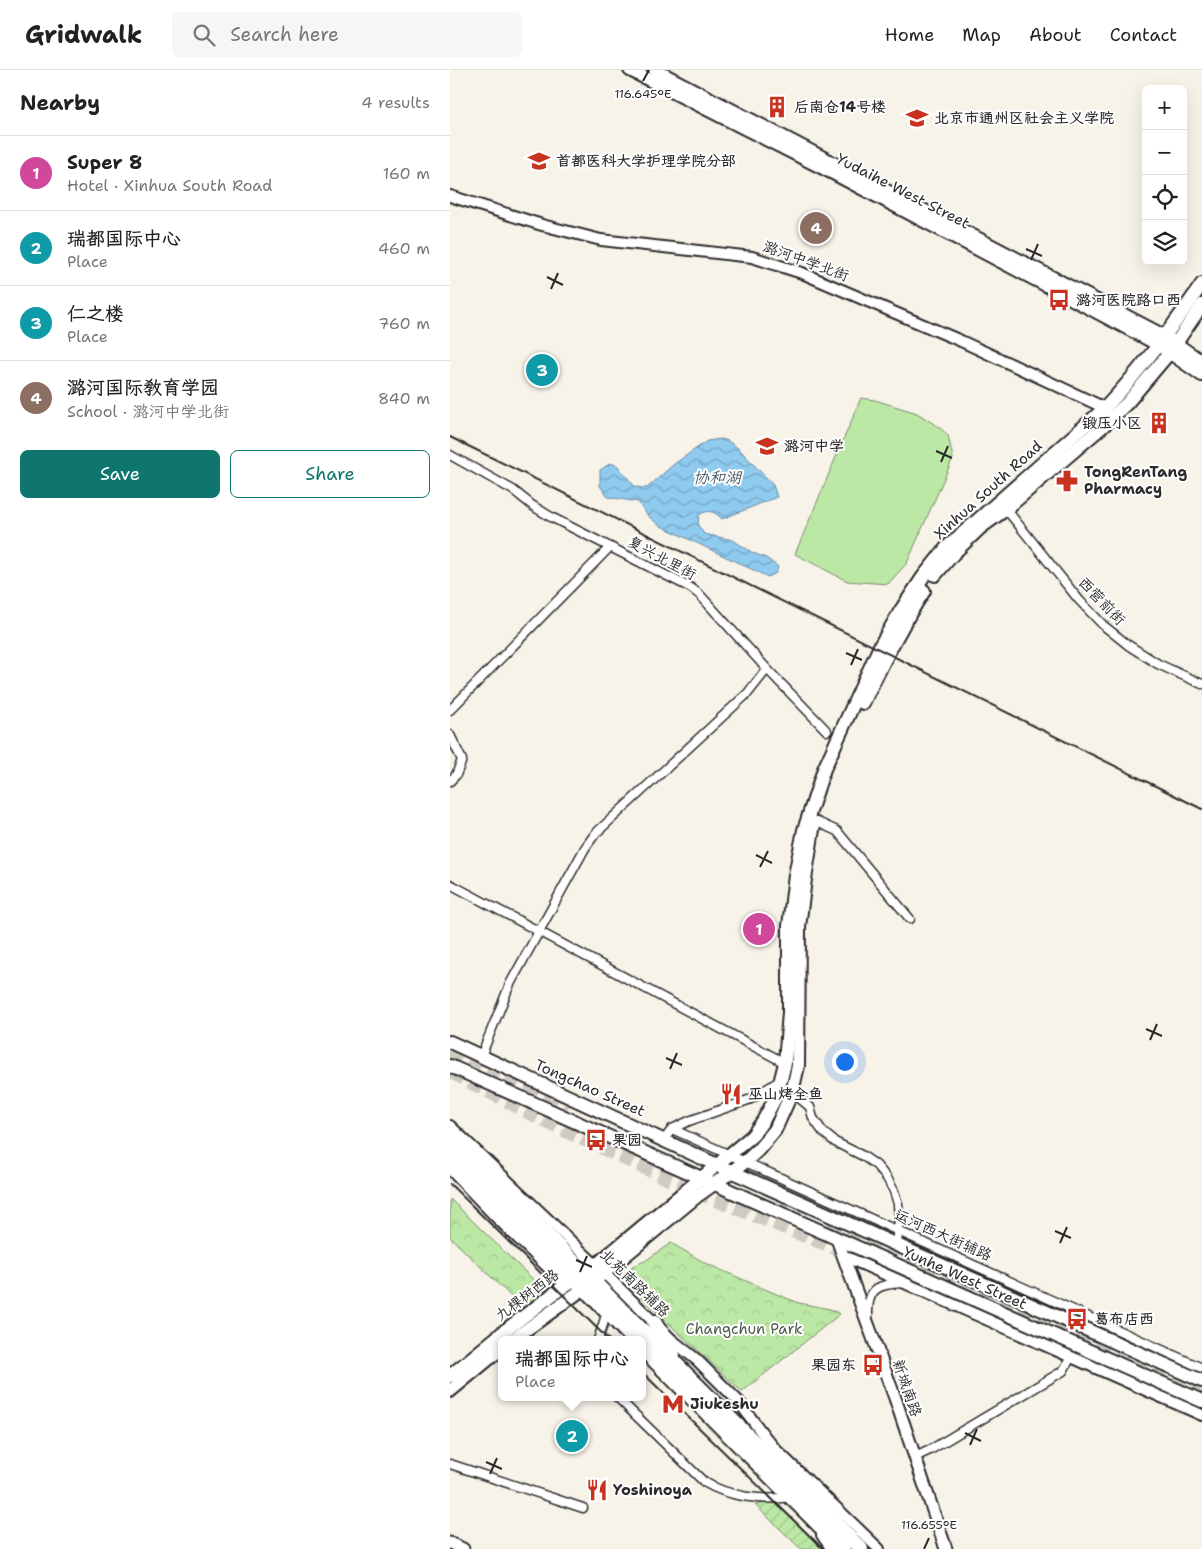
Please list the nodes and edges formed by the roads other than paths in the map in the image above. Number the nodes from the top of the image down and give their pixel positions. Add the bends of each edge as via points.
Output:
1 (630, 70) edge
2 (655, 70) edge
3 (450, 196) edge
4 (1202, 284) edge
5 (1202, 305) edge
6 (1167, 344) junction
7 (1202, 362) edge
8 (1202, 375) edge
9 (1105, 408) junction
10 (450, 454) edge
11 (1006, 509) junction
12 (610, 547) junction
13 (767, 669) junction
14 (1202, 684) edge
15 (450, 710) edge
16 (827, 731) dead end
17 (450, 736) edge
18 (450, 781) edge
19 (815, 821) junction
20 (450, 884) edge
21 (910, 919) dead end
22 (540, 932) junction
23 (450, 1042) edge
24 (481, 1056) junction
25 (786, 1063) junction
26 (450, 1066) edge
27 (782, 1079) junction
28 (792, 1092) junction
29 (450, 1126) edge
30 (672, 1129) junction
31 (450, 1138) edge
32 (664, 1140) junction
33 (730, 1155) junction
34 (451, 1161) edge
35 (745, 1162) junction
36 (717, 1165) junction
37 (730, 1171) junction
38 (700, 1178) junction
39 (714, 1184) junction
40 (468, 1186) joint
41 (898, 1231) junction
42 (837, 1238) junction
43 (897, 1245) junction
44 (844, 1256) junction
45 (590, 1276) junction
46 (904, 1283) junction
47 (607, 1312) junction
48 (654, 1322) junction
49 (868, 1323) junction
50 (517, 1336) edge
51 (599, 1336) edge
52 (630, 1336) edge
53 (498, 1351) edge
54 (646, 1352) edge
55 (1169, 1353) junction
56 (1071, 1357) junction
57 (1202, 1368) edge
58 (681, 1369) junction
59 (450, 1376) edge
60 (1202, 1380) edge
61 (450, 1391) edge
62 (621, 1401) edge
63 (1202, 1401) edge
64 (1202, 1416) edge
65 (915, 1457) junction
66 (450, 1464) edge
67 (791, 1497) junction
68 (583, 1508) dead end
69 (809, 1515) junction
70 (450, 1543) edge
71 (861, 1548) edge
72 (463, 1549) edge
73 (832, 1549) edge
74 (843, 1549) edge
75 (879, 1549) edge
76 (946, 1549) edge

1 - 6 main road, Yudaihe West Street
2 - 6 main road, Yudaihe West Street
3 - 9 street, 潞河中学北街 via 601,240 752,257 802,273 961,341
4 - 6 main road, Xinhua South Road
5 - 6 main road, Xinhua South Road
6 - 7 main road
6 - 8 main road
6 - 9 main road, Xinhua South Road
6 - 11 main road, Xinhua South Road via 1120,409
9 - 25 main road, Xinhua South Road via 947,547 923,577 880,646 824,769 804,830 789,926
10 - 12 street, 复兴北里街 via 513,490 533,506
11 - 14 street, 西营前街 via 1103,625 1158,664
11 - 19 main road, Xinhua South Road via 954,552 909,614 850,729
12 - 13 street, 复兴北里街 via 700,594
12 - 15 street
13 - 16 street, 复兴北里街
13 - 22 street via 748,693 595,834
17 - 18 street via 462,760
19 - 21 street via 837,831
19 - 28 main road, Xinhua South Road via 799,927 798,1066
20 - 22 street
22 - 24 street via 510,984
22 - 25 street
23 - 24 main road, Tongchao Street
24 - 32 main road, Tongchao Street
25 - 27 main road, Xinhua South Road
26 - 38 main road
27 - 30 street via 751,1099
27 - 33 main road, Xinhua South Road via 763,1122
28 - 35 main road, Xinhua South Road via 775,1130
28 - 41 street via 810,1107 823,1132 876,1165 887,1178 898,1204
29 - 45 street, 北苑南路辅路
30 - 32 street
30 - 33 street, 运河西大街辅路
31 - 45 highway
32 - 36 main road, Tongchao Street
33 - 35 street, 运河西大街辅路
33 - 36 main road, Xinhua South Road
34 - 40 highway
34 - 45 highway
35 - 37 main road, Xinhua South Road
35 - 41 street, 运河西大街辅路
36 - 37 main road, Yunhe West Street
36 - 38 main road, 九棵树西路
37 - 39 main road, 九棵树西路
37 - 43 main road, Yunhe West Street
38 - 39 main road
38 - 45 main road, 九棵树西路
39 - 42 main road, Yunhe West Street
39 - 45 main road, 九棵树西路
40 - 45 street, 北苑南路辅路 via 496,1218 560,1279
41 - 43 street
41 - 55 street, 运河西大街辅路
42 - 44 main road, 新城南路
42 - 63 main road, Yunhe West Street
43 - 60 main road, Yunhe West Street
44 - 46 street
44 - 49 main road, 新城南路
45 - 47 highway
45 - 48 street, 北苑南路辅路
45 - 50 main road, 九棵树西路
45 - 58 highway
45 - 59 main road, 九棵树西路 via 506,1329
46 - 49 street via 876,1288 870,1296
46 - 56 street
47 - 51 street
47 - 52 highway
48 - 58 highway
48 - 75 street, 北苑南路辅路 via 739,1402 776,1450
49 - 65 main road, 新城南路
53 - 61 main road
54 - 67 highway
55 - 57 street, 运河西大街辅路
55 - 60 street
56 - 64 street
56 - 65 street via 1063,1371
58 - 71 highway
62 - 67 street via 711,1487 751,1497
65 - 76 main road, 新城南路
66 - 68 street
67 - 69 highway
69 - 73 street
69 - 74 highway
70 - 72 main road

